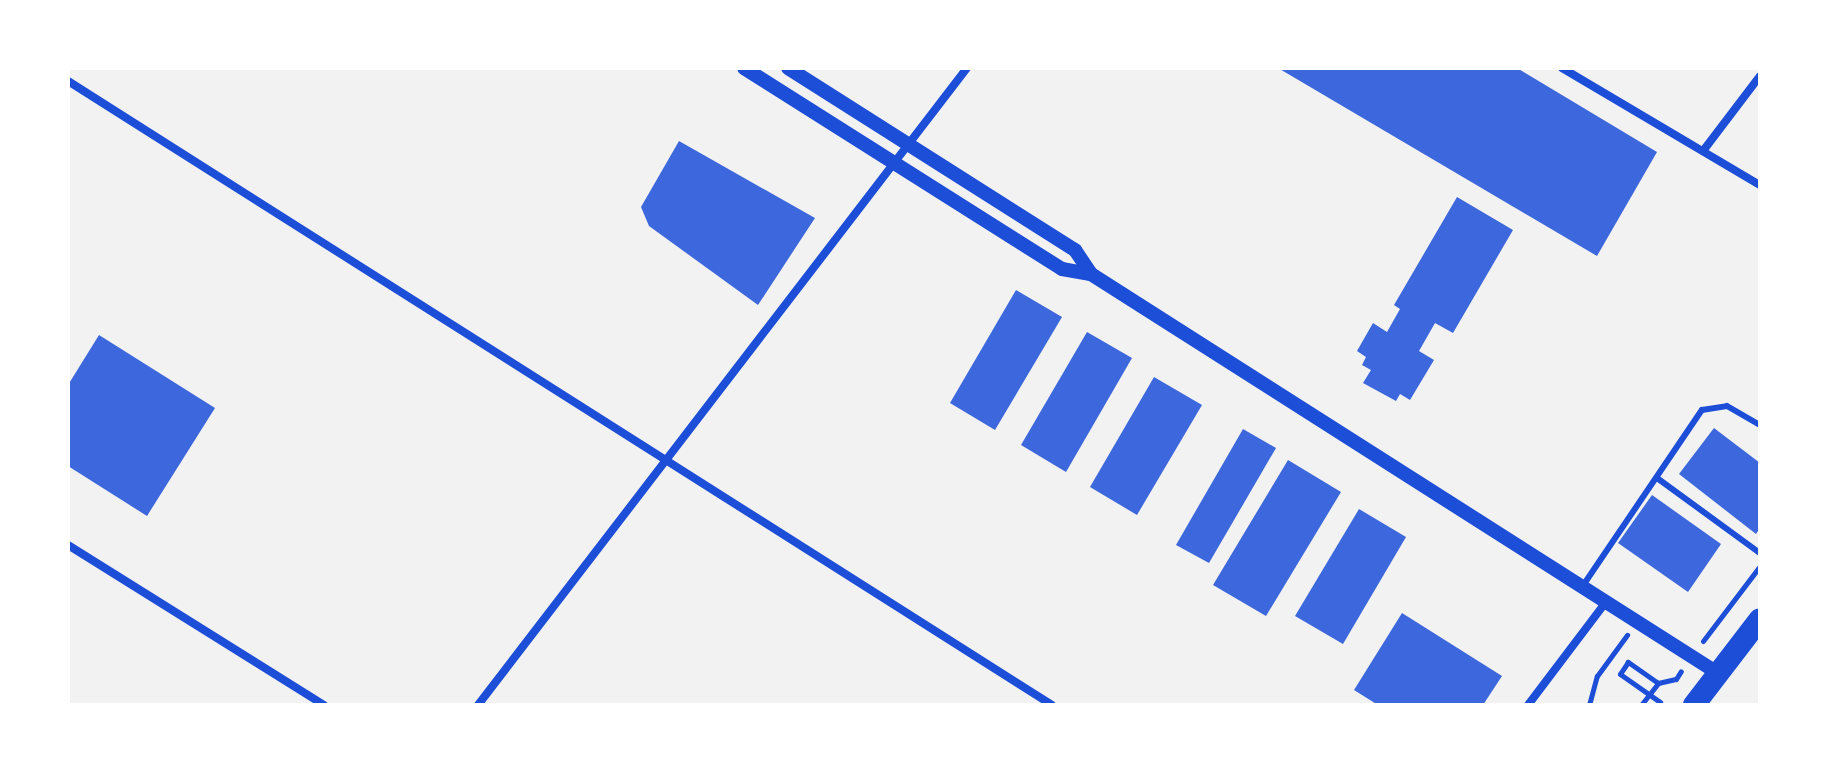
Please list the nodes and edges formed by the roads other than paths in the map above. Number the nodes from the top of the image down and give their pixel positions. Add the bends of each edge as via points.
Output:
1 (744, 68) edge
2 (788, 68) edge
3 (967, 68) edge
4 (1562, 68) edge
5 (1760, 76) edge
6 (68, 81) edge
7 (908, 145) junction
8 (1703, 151) junction
9 (894, 163) junction
10 (1760, 185) edge
11 (1091, 274) junction
12 (1760, 425) edge
13 (665, 460) junction
14 (1657, 478) junction
15 (68, 545) edge
16 (1760, 553) edge
17 (1582, 587) junction
18 (1606, 602) junction
19 (1760, 619) edge
20 (1719, 674) junction
21 (324, 705) edge
22 (478, 705) edge
23 (1052, 705) edge
24 (1528, 705) edge
25 (1694, 705) edge

1 - 9 street
2 - 7 street
3 - 7 street
4 - 8 street
5 - 8 street
6 - 13 street
7 - 9 street
7 - 11 street via 1075,250
8 - 10 street
9 - 11 street via 1062,269
9 - 13 street
11 - 17 street
12 - 14 lane via 1727,406 1702,410
13 - 22 street
13 - 23 street
14 - 16 lane
14 - 17 lane
15 - 21 street
17 - 18 street
18 - 20 street
18 - 24 street
19 - 20 highway
20 - 25 highway

